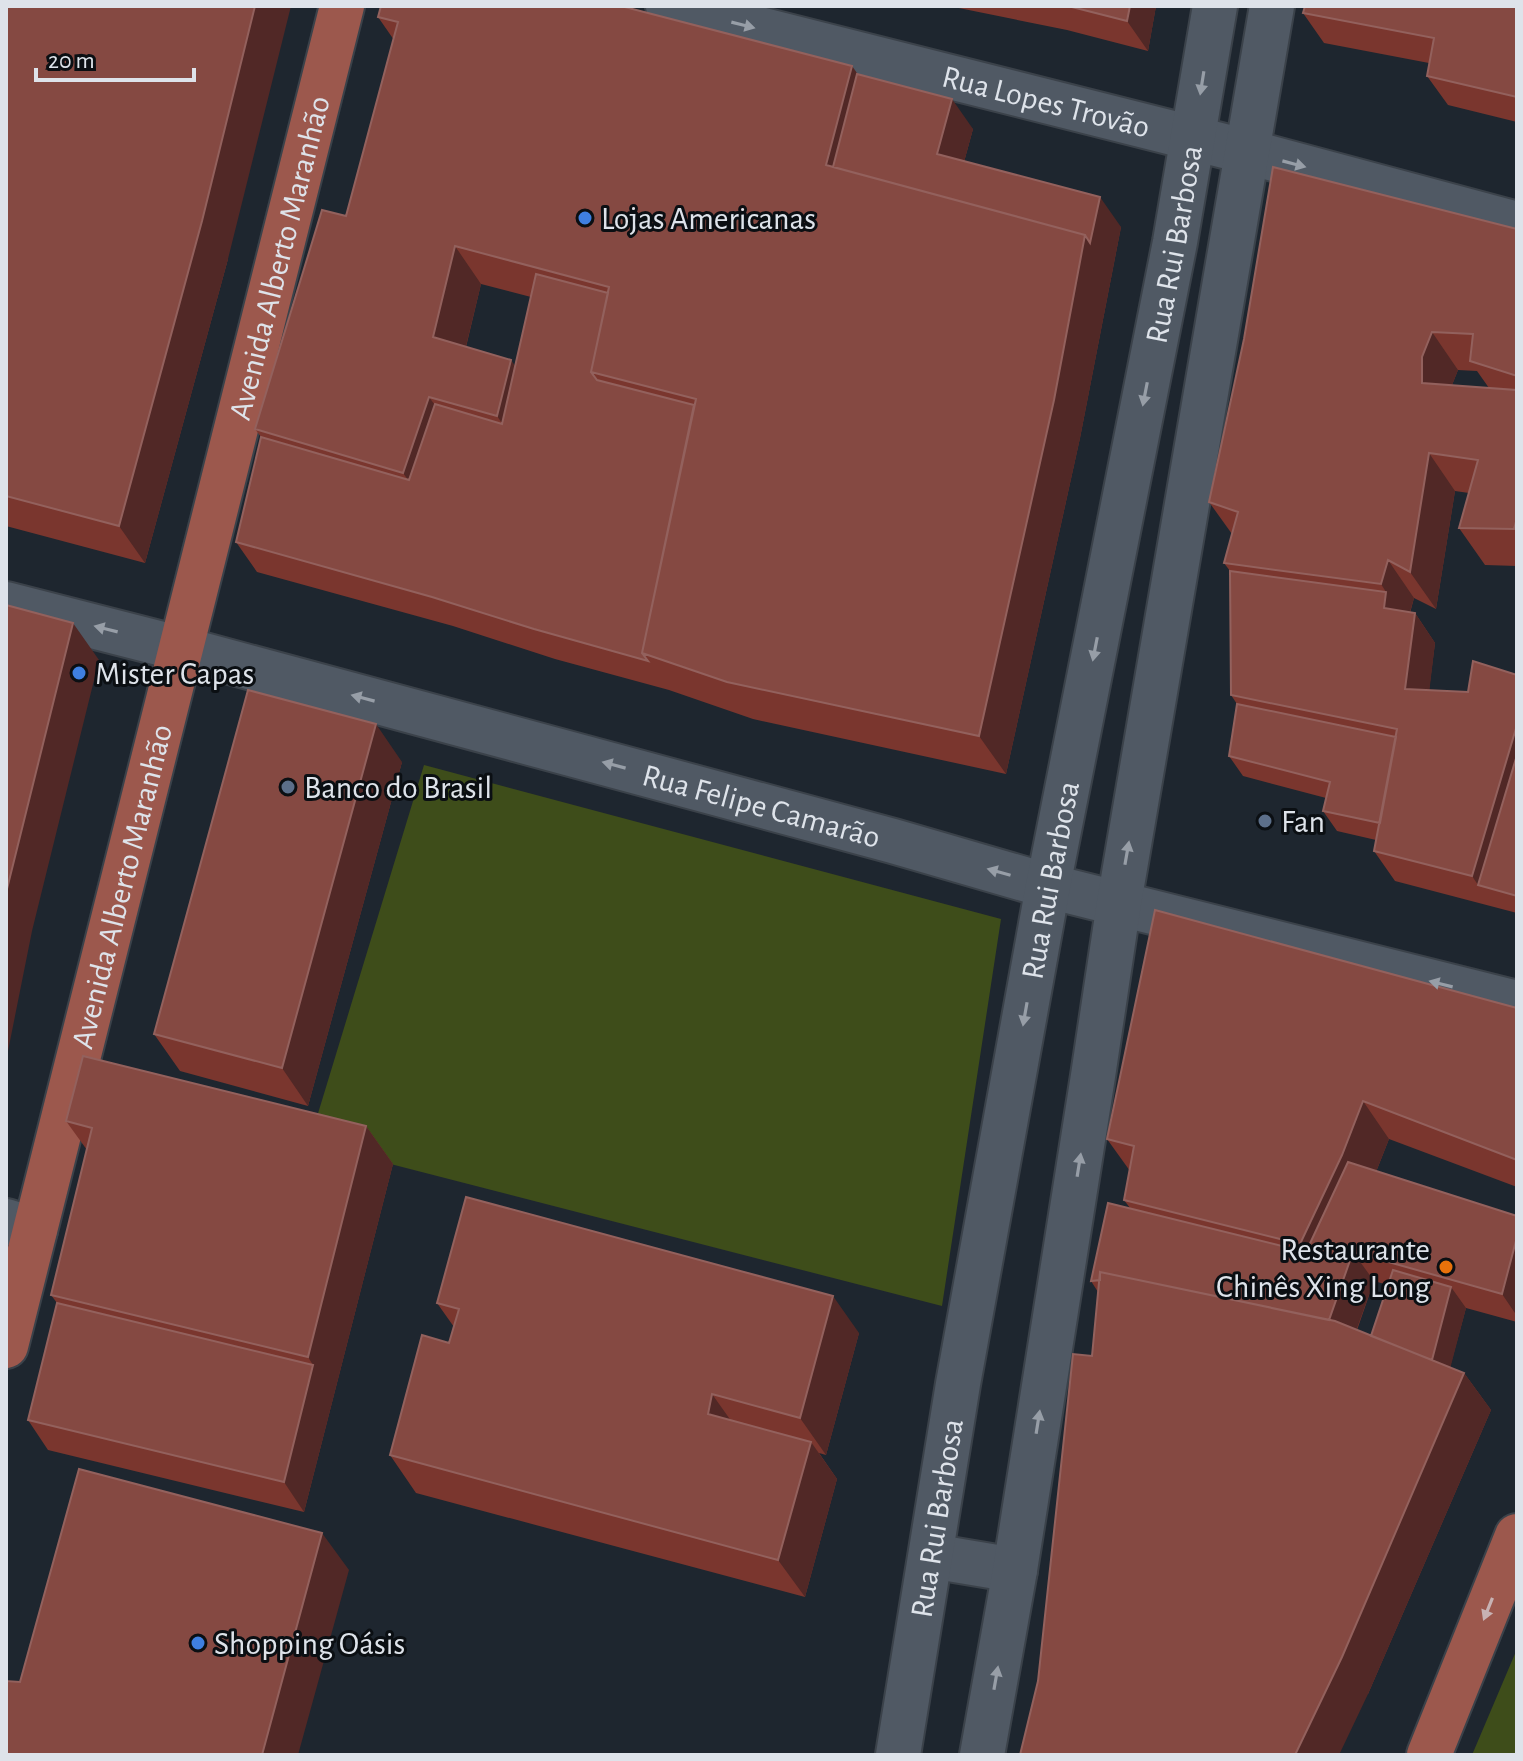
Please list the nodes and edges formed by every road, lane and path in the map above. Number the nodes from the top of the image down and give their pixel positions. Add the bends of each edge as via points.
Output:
1 (342, 6) edge
2 (668, 6) edge
3 (1215, 6) edge
4 (1272, 6) edge
5 (1193, 140) junction
6 (1248, 152) junction
7 (1517, 224) edge
8 (6, 604) edge
9 (182, 649) junction
10 (1048, 886) junction
11 (1119, 903) junction
12 (1517, 1003) edge
13 (21, 1226) edge
14 (6, 1346) edge
15 (1517, 1536) edge
16 (931, 1556) junction
17 (1015, 1570) junction
18 (898, 1755) edge
19 (982, 1755) edge
20 (1429, 1755) edge

1 - 9 main road, Avenida Alberto Maranhão
2 -> 5 street, Rua Lopes Trovão
3 -> 5 street, Rua Rui Barbosa
4 - 6 street, Rua Rui Barbosa
5 - 6 street, Rua Lopes Trovão
5 -> 10 street, Rua Rui Barbosa
6 -> 7 street, Rua Lopes Trovão
11 -> 6 street, Rua Rui Barbosa
9 -> 8 street, Rua Felipe Camarão
10 -> 9 street, Rua Felipe Camarão
9 - 13 main road, Avenida Alberto Maranhão via 56,1142
10 - 11 street, Rua Felipe Camarão
10 -> 16 street, Rua Rui Barbosa
12 -> 11 street, Rua Felipe Camarão
17 -> 11 street, Rua Rui Barbosa
13 - 14 main road, Avenida Alberto Maranhão
15 -> 20 main road
16 - 17 street
16 - 18 street, Rua Rui Barbosa
19 -> 17 street, Rua Rui Barbosa

